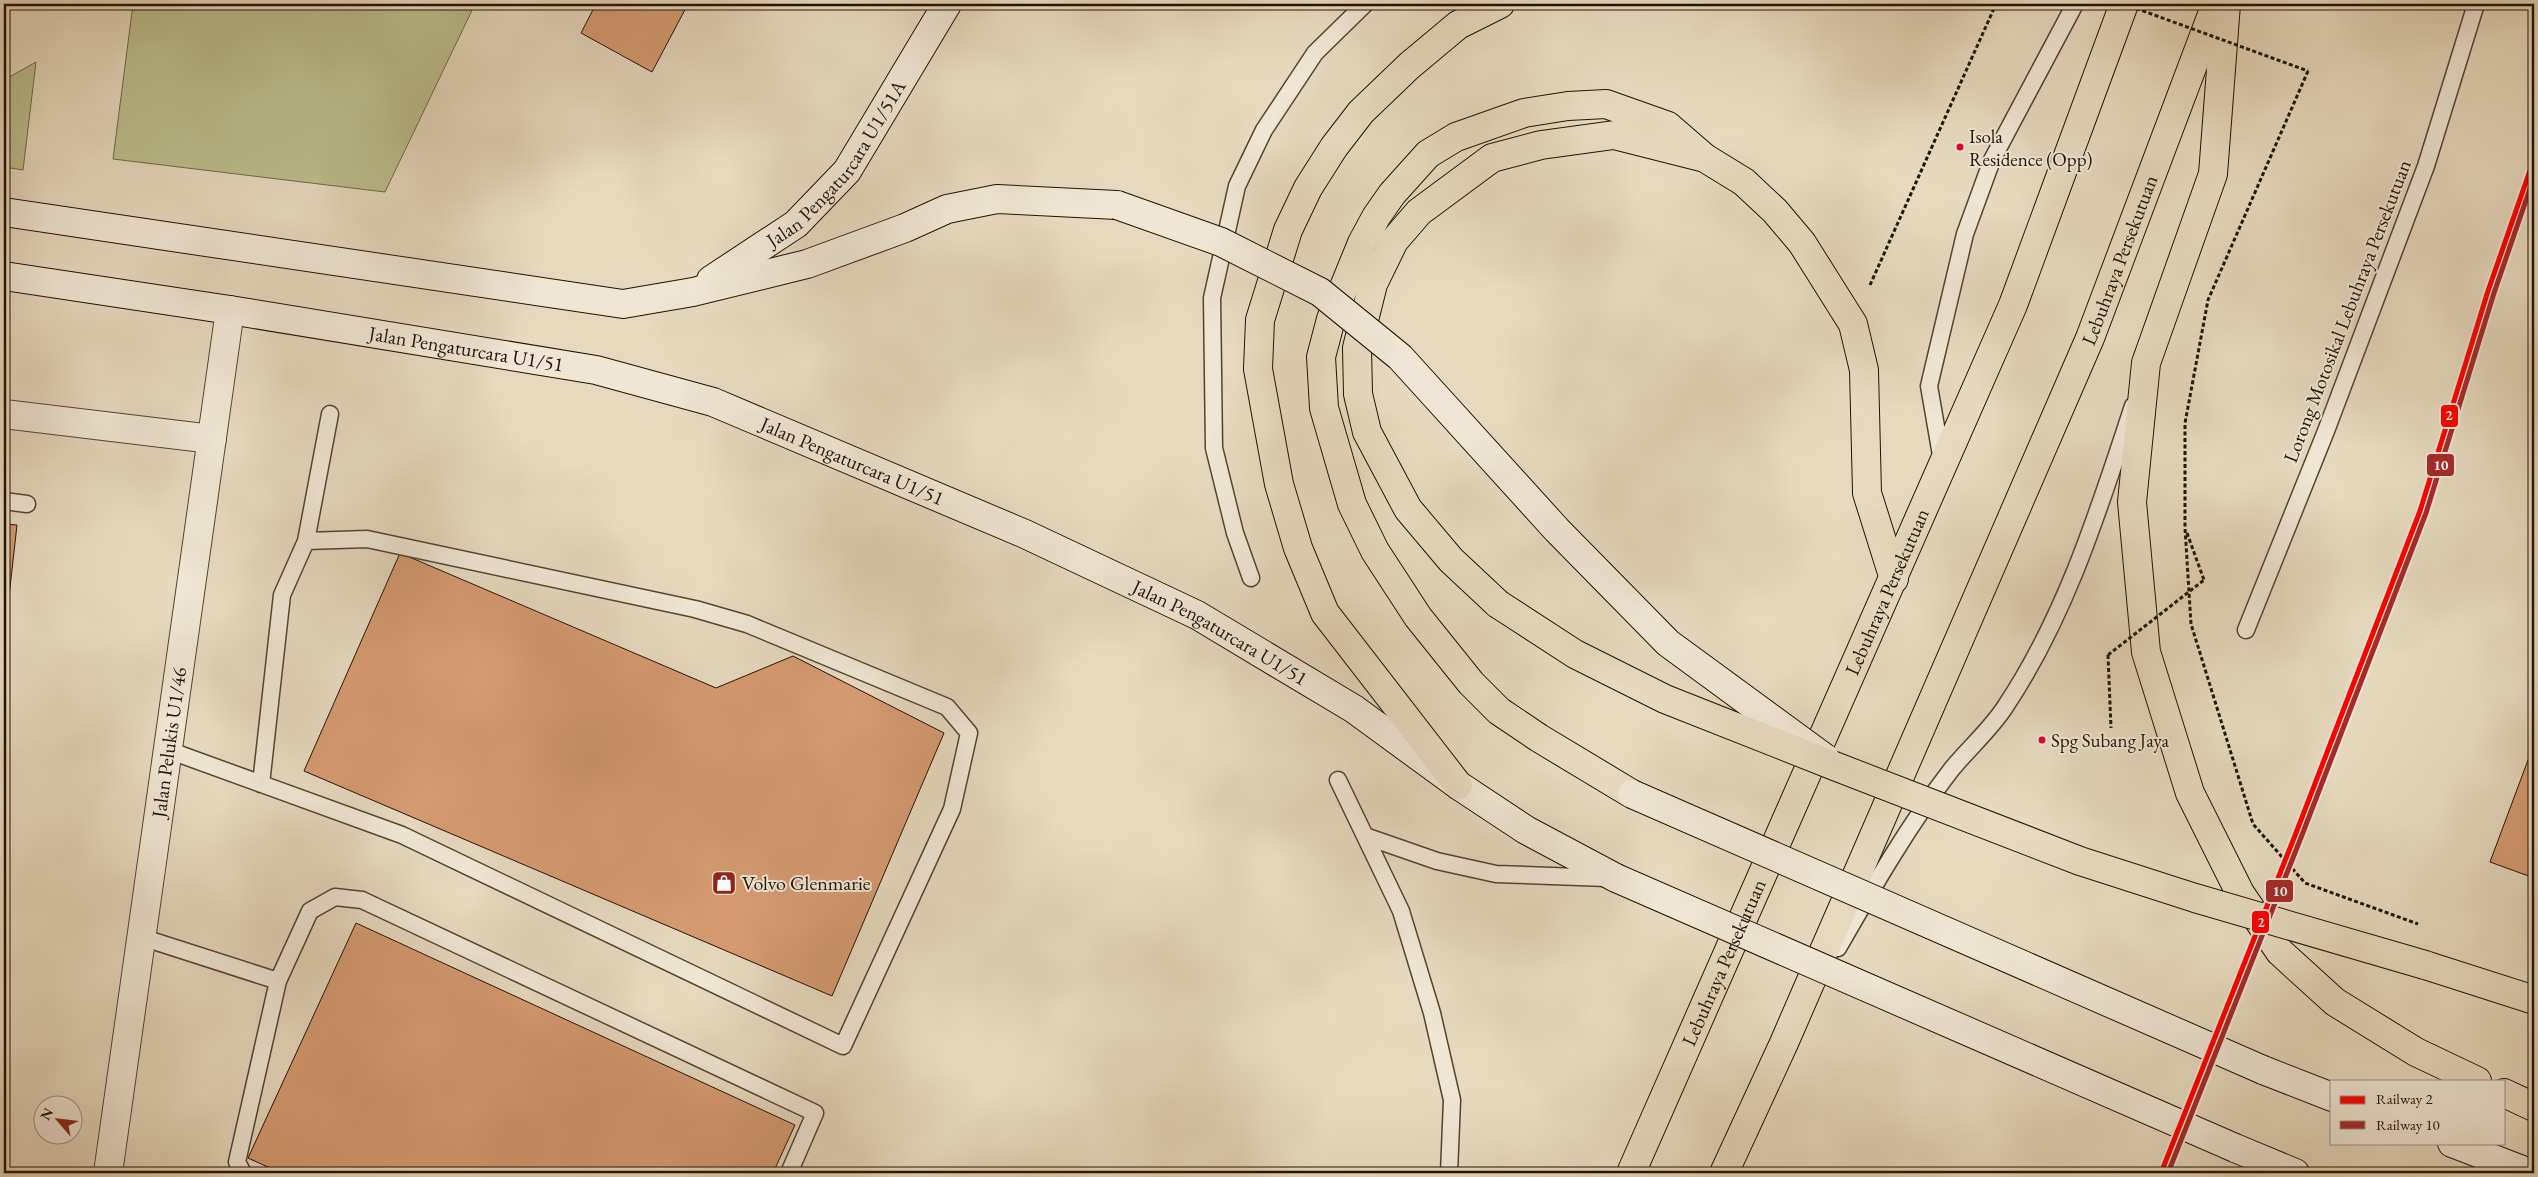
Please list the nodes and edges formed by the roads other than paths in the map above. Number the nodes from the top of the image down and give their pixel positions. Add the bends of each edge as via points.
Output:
1 (947, 4) edge
2 (1365, 4) edge
3 (1500, 4) edge
4 (2074, 4) edge
5 (2124, 4) edge
6 (2216, 4) edge
7 (2226, 4) edge
8 (2476, 4) edge
9 (1705, 158) junction
10 (4, 212) edge
11 (4, 276) edge
12 (693, 292) junction
13 (230, 310) junction
14 (2146, 363) junction
15 (4, 414) edge
16 (330, 414) dead end
17 (212, 440) junction
18 (1943, 466) junction
19 (4, 502) edge
20 (27, 504) dead end
21 (306, 541) junction
22 (1251, 578) dead end
23 (1894, 578) junction
24 (2246, 630) dead end
25 (168, 750) junction
26 (1838, 767) junction
27 (1338, 780) dead end
28 (261, 784) junction
29 (1458, 785) junction
30 (1632, 794) joint
31 (1365, 836) junction
32 (1616, 878) junction
33 (141, 937) junction
34 (278, 981) junction
35 (2534, 1000) edge
36 (1784, 1043) junction
37 (2475, 1080) edge
38 (2506, 1094) edge
39 (2330, 1096) edge
40 (2534, 1107) edge
41 (2455, 1144) edge
42 (108, 1173) edge
43 (242, 1173) edge
44 (789, 1173) edge
45 (1449, 1173) edge
46 (1631, 1173) edge
47 (1724, 1173) edge
48 (2295, 1173) edge
49 (2530, 1173) edge

1 - 12 main road, Jalan Pengaturcara U1/51A via 847,171 796,224
2 - 22 lane via 1315,53 1264,130 1237,186 1212,298 1214,448 1235,533
3 - 29 highway via 1458,26 1360,112 1308,188 1288,230 1260,320 1258,369 1279,484 1298,548 1325,614
4 - 18 lane via 1992,160 1965,234 1929,386
5 - 18 highway, Lebuhraya Persekutuan via 2013,305
6 - 36 highway, Lebuhraya Persekutuan via 2090,338
7 - 14 highway via 2213,174
8 - 24 lane, Lorong Motosikal Lebuhraya Persekutuan via 2426,166
9 - 23 highway via 1744,182 1775,211 1802,243 1853,324 1864,370 1867,493
9 - 26 highway, bridge via 1614,135 1541,145 1492,158 1419,212 1394,241 1373,284 1357,348 1358,394 1367,432 1408,509 1451,560 1498,604 1575,654 1665,699
9 - 30 highway via 1668,126 1606,104 1524,113 1456,137 1428,154 1376,217 1349,272 1331,318 1321,357 1324,408 1352,504 1375,551 1418,617 1471,684 1499,711
10 - 12 main road via 623,304
11 - 13 main road, Jalan Pengaturcara U1/51
12 - 26 main road, bridge via 807,264 947,209 997,199 1117,205 1220,242 1320,292 1400,357 1556,530 1668,643
13 - 17 main road, Jalan Pelukis U1/46
13 - 29 main road, Jalan Pengaturcara U1/51 via 596,370 713,402 1025,534 1197,615 1354,709
14 - 36 lane via 2095,521 2040,649 2005,708 1952,770 1890,857
14 - 37 highway via 2132,502 2146,652 2190,793 2240,893 2280,952 2335,1002 2416,1052
15 - 17 main road
16 - 21 lane
17 - 25 main road, Jalan Pelukis U1/46
18 - 23 highway, Lebuhraya Persekutuan
19 - 20 lane
21 - 28 lane via 282,594
21 - 28 lane via 376,541 747,624 947,707 969,733 952,809 843,1046 402,835
23 - 46 highway, Lebuhraya Persekutuan
25 - 28 lane
25 - 33 main road, Jalan Pelukis U1/46
26 - 35 highway, bridge via 2080,861
27 - 31 lane
29 - 32 main road, Jalan Pengaturcara U1/51 via 1526,830
30 - 39 main road, bridge via 2262,1070
31 - 32 lane via 1437,861 1496,874
31 - 45 lane via 1401,911 1432,1013 1452,1100
32 - 48 main road, Jalan Pengaturcara U1/51, bridge
33 - 34 lane
33 - 42 main road, Jalan Pelukis U1/46
34 - 43 lane via 236,1162
34 - 44 lane via 310,911 335,897 362,900 815,1113
36 - 47 highway, Lebuhraya Persekutuan
38 - 40 highway
41 - 49 main road

